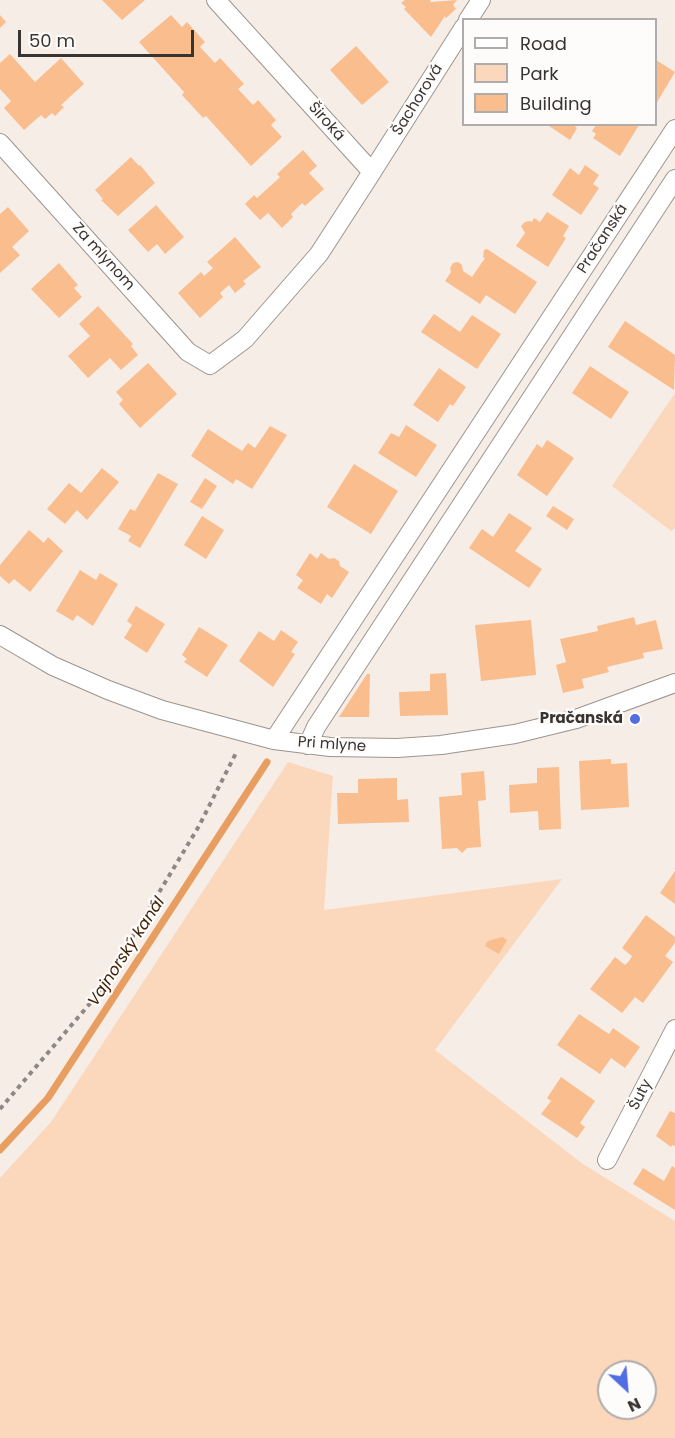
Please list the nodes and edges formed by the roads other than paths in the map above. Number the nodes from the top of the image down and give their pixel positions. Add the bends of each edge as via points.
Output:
1 (216, 0) edge
2 (481, 0) edge
3 (469, 18) edge
4 (462, 30) edge
5 (675, 129) edge
6 (0, 143) edge
7 (372, 172) junction
8 (675, 179) edge
9 (0, 635) edge
10 (675, 683) edge
11 (274, 740) junction
12 (308, 745) junction
13 (675, 1029) edge
14 (607, 1160) dead end

1 - 7 street, Široká
2 - 3 street
4 - 7 street, Šachorová
5 - 11 street, Pračanská
6 - 7 street, Za mlynom via 188,352 210,365 245,339 319,254
8 - 12 street, Pračanská via 316,727
9 - 11 street, Pri mlyne via 54,666 108,690 162,710
10 - 12 street, Pri mlyne via 576,719 483,740 397,748
11 - 12 street, Pri mlyne
13 - 14 street, Šuty

